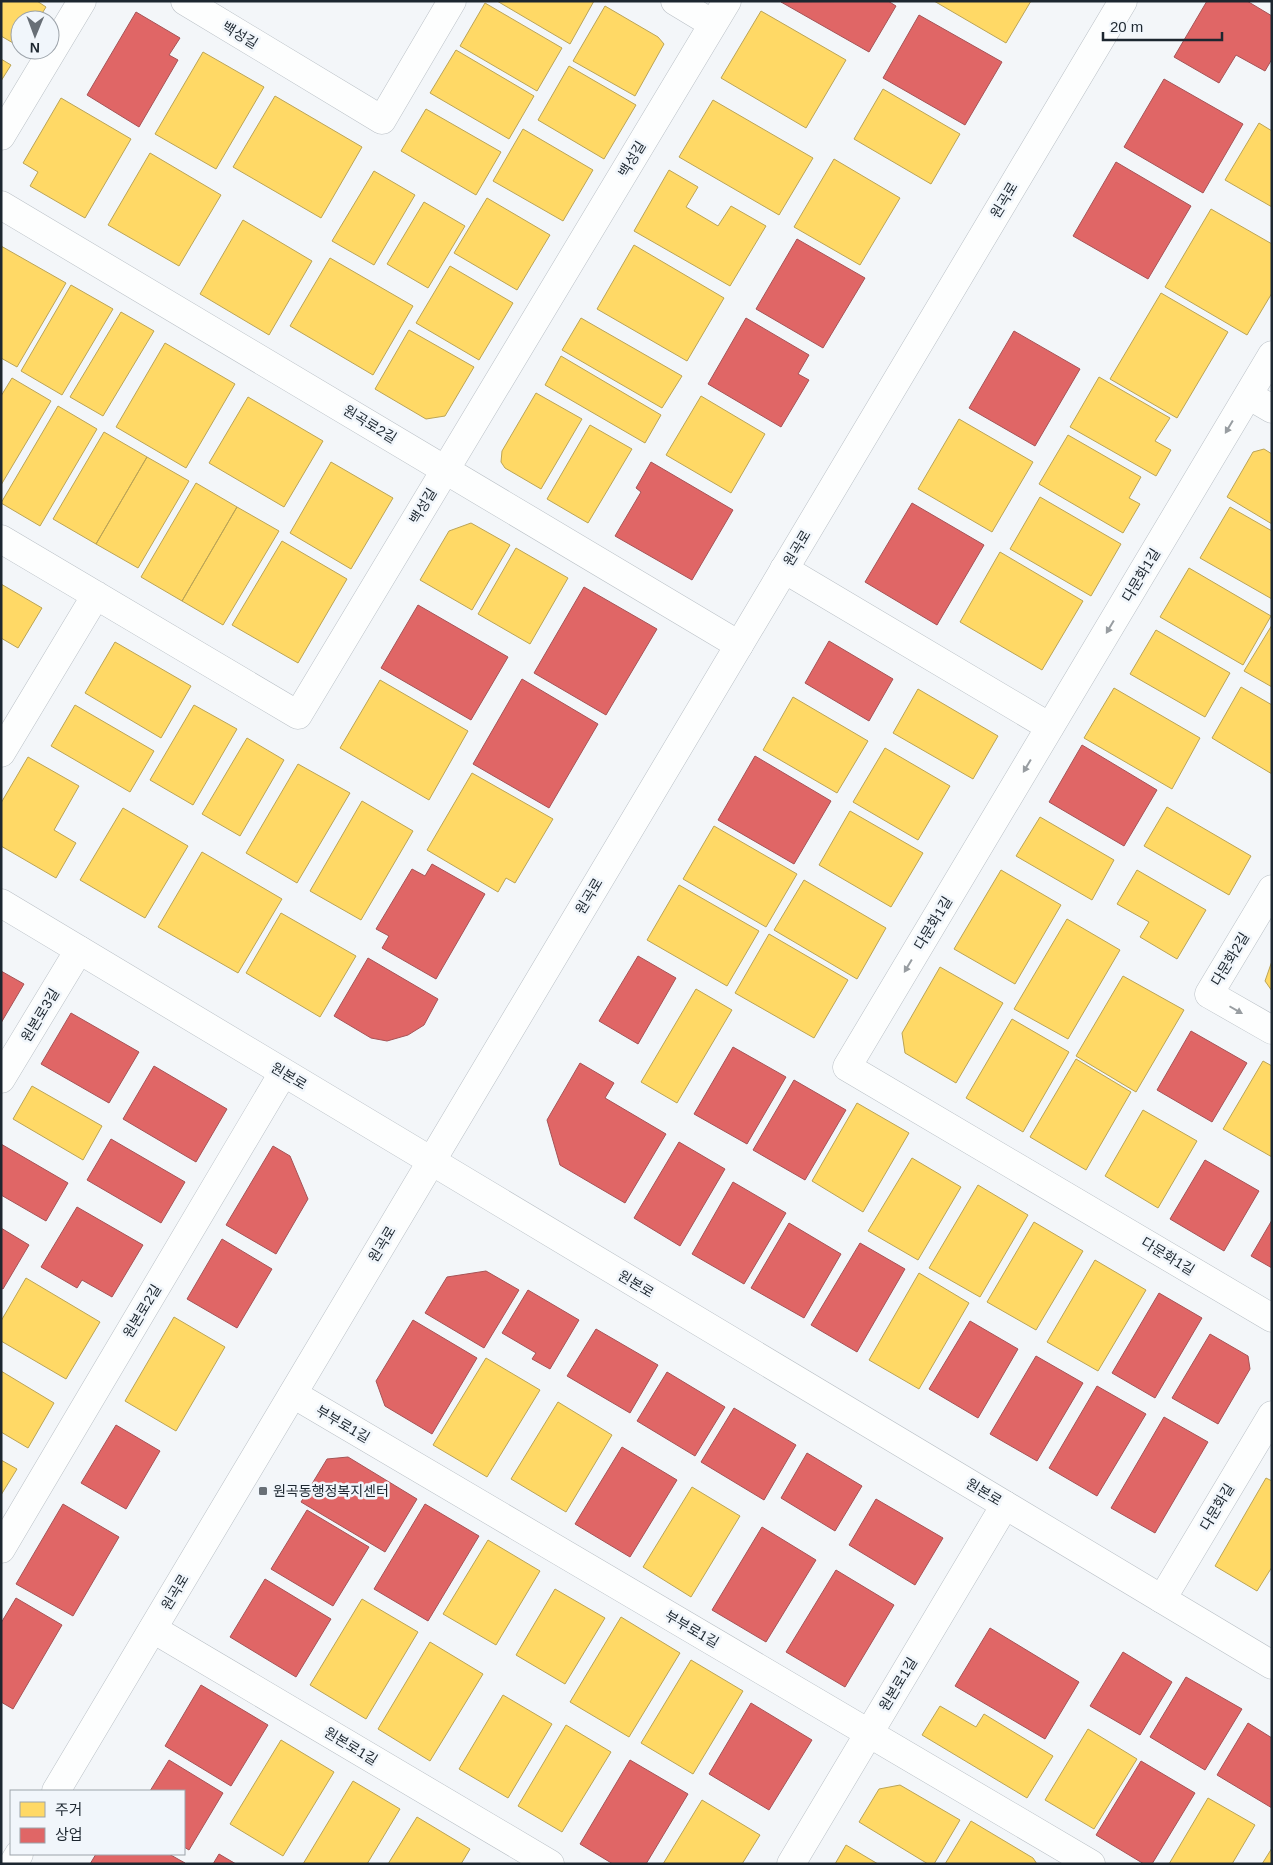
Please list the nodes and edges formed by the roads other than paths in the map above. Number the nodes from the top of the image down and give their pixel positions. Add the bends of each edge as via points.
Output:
1 (82, 1) edge
2 (185, 1) edge
3 (452, 1) edge
4 (674, 1) edge
5 (727, 1) edge
6 (1123, 1) edge
7 (713, 24) junction
8 (1, 136) edge
9 (1, 205) edge
10 (1272, 355) edge
11 (1248, 395) junction
12 (1272, 409) edge
13 (446, 469) junction
14 (1, 539) edge
15 (784, 569) junction
16 (96, 595) junction
17 (739, 645) junction
18 (1050, 727) junction
19 (1, 753) edge
20 (1272, 889) edge
21 (1, 903) edge
22 (79, 950) junction
23 (1272, 1030) edge
24 (284, 1073) junction
25 (1, 1079) edge
26 (431, 1162) junction
27 (1272, 1318) edge
28 (293, 1394) junction
29 (1272, 1415) edge
30 (1005, 1505) junction
31 (1, 1550) edge
32 (1162, 1599) junction
33 (153, 1629) junction
34 (1272, 1665) edge
35 (869, 1733) junction
36 (57, 1790) edge
37 (550, 1864) edge
38 (791, 1864) edge
39 (1091, 1864) edge

1 - 8 street
2 - 3 street, 백성길 via 382,120
4 - 7 street
5 - 7 street, 백성길
6 - 15 street, 원곡로
7 - 13 street, 백성길
9 - 13 street, 원곡로2길
10 - 11 street, 다문화1길
11 - 12 street
11 -> 18 street, 다문화1길
13 - 16 street, 백성길 via 298,715
13 - 17 street, 원곡로2길
14 - 16 street, 백성길
15 - 17 street, 원곡로
15 - 18 street
16 - 19 street
17 - 26 street, 원곡로
18 -> 27 street, 다문화1길 via 847,1067
20 -> 23 street, 다문화2길 via 1209,994
21 - 22 street, 원본로
22 - 24 street, 원본로
22 - 25 street, 원본로3길
24 - 26 street, 원본로
24 - 31 street, 원본로2길
26 - 28 street, 원곡로
26 - 30 street, 원본로
28 - 33 street, 원곡로
28 - 35 street, 부부로1길
29 - 32 street, 다문화길
30 - 32 street, 원본로
30 - 35 street, 원본로1길
32 - 34 street, 원본로
33 - 36 street, 원곡로
33 - 37 street, 원본로1길
35 - 38 street, 원본로1길
35 - 39 street, 부부로1길

